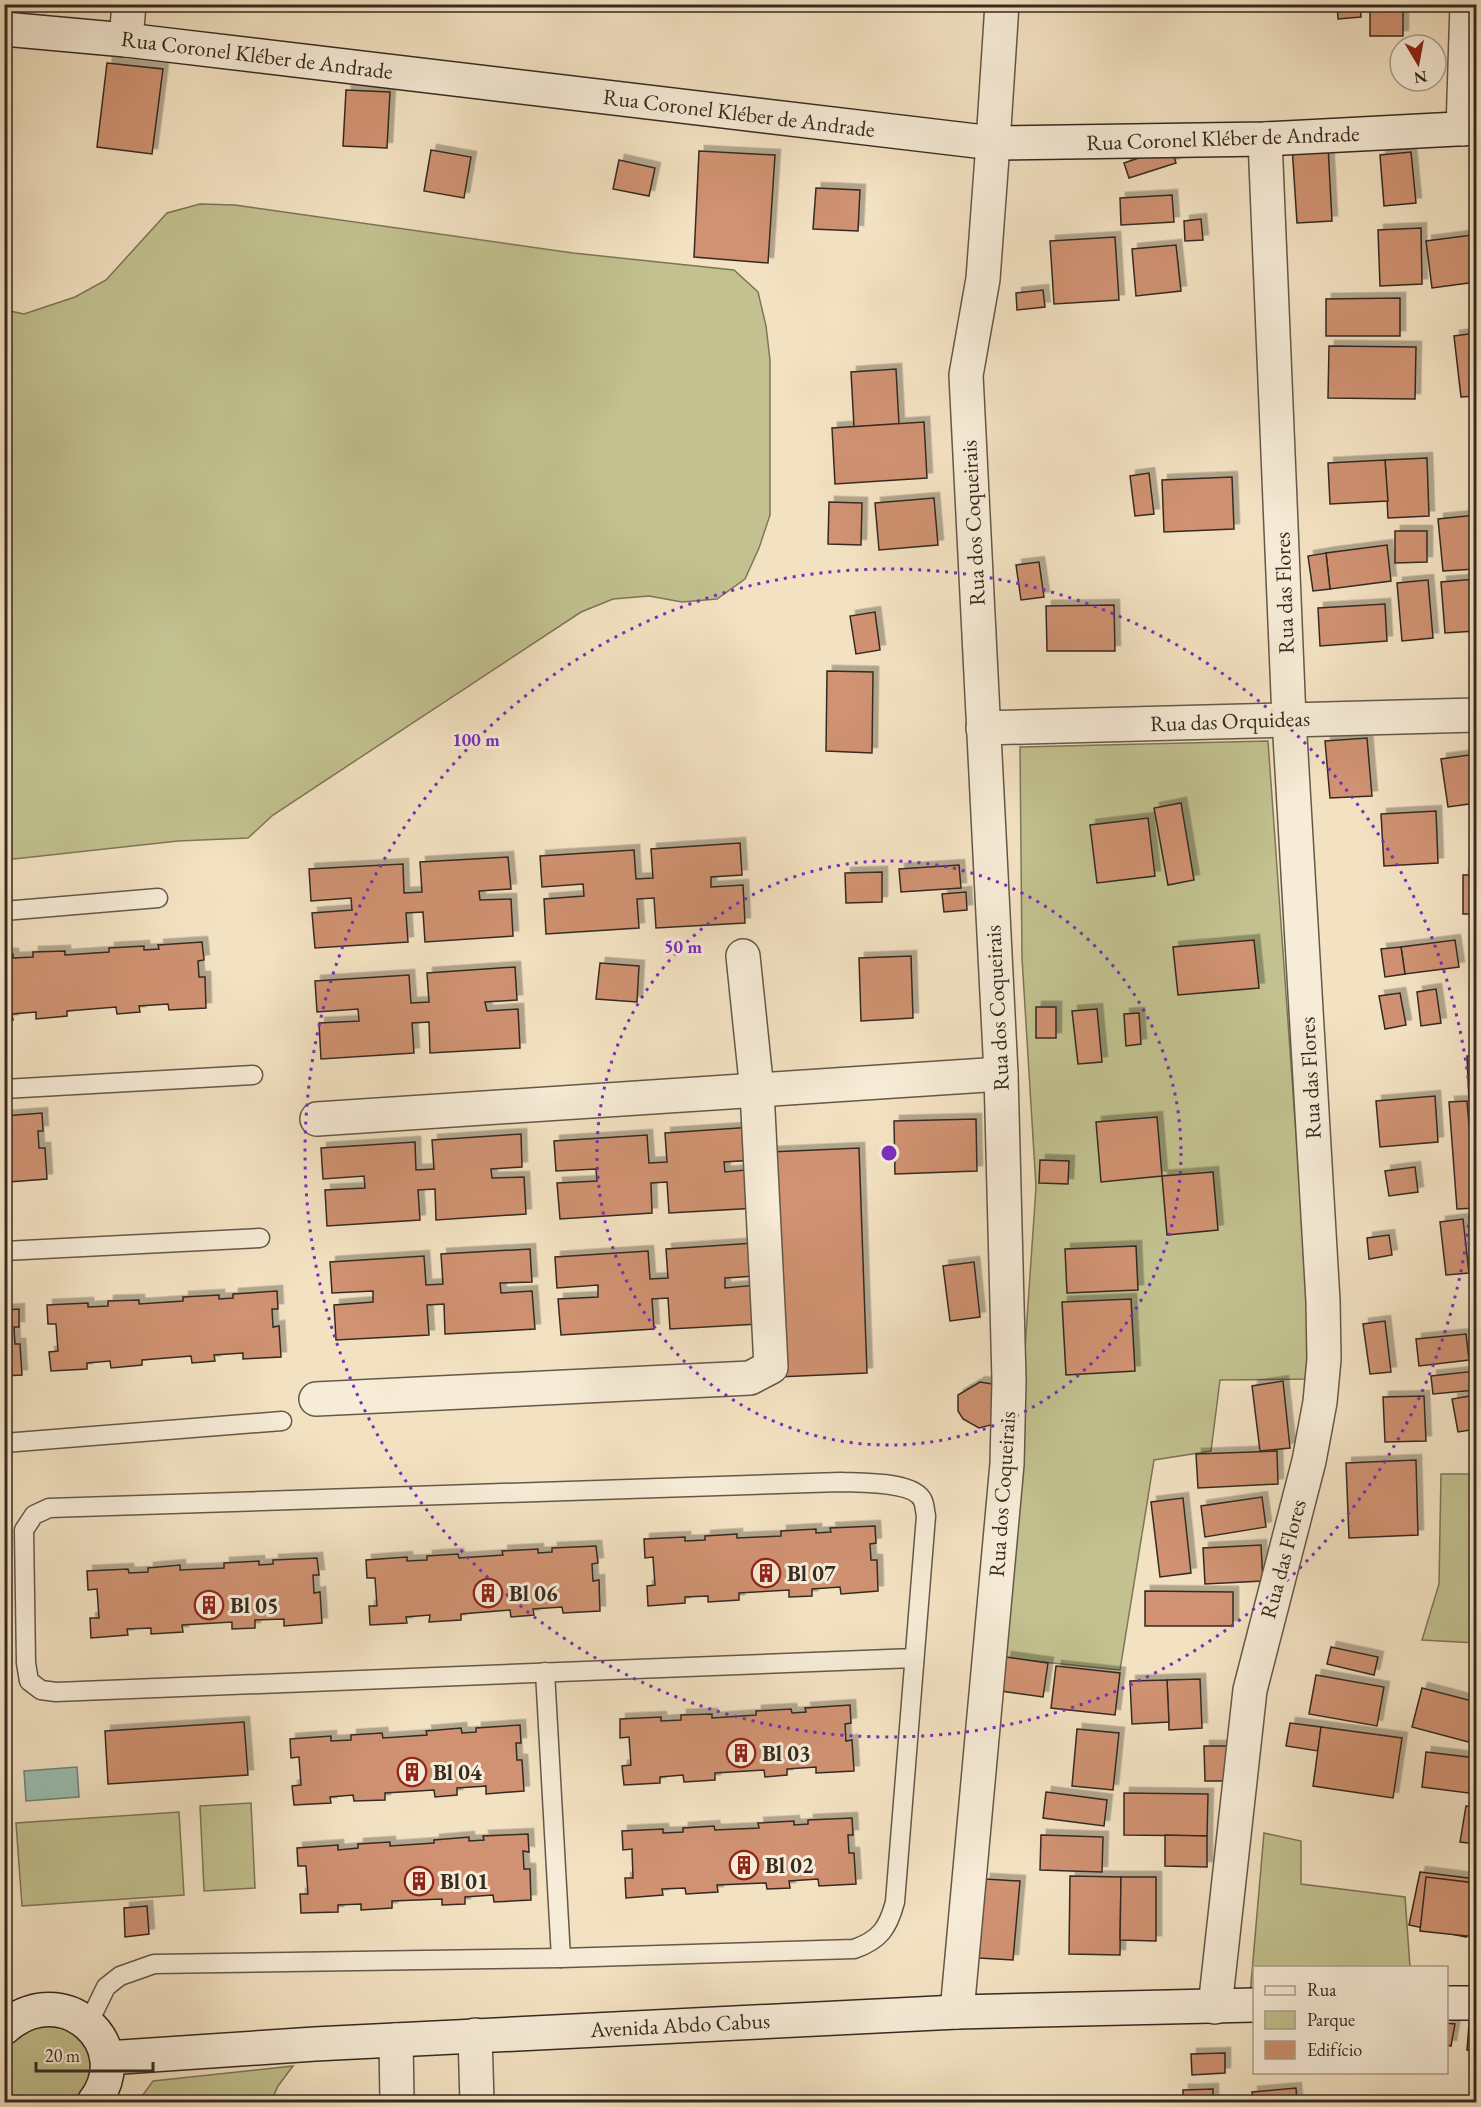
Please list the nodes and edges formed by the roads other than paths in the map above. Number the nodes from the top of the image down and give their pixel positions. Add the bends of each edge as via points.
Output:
1 (129, 4) edge
2 (1002, 4) edge
3 (1467, 4) edge
4 (4, 29) edge
5 (126, 40) junction
6 (1470, 128) edge
7 (1265, 139) junction
8 (993, 143) junction
9 (1476, 715) edge
10 (1289, 719) junction
11 (983, 728) junction
12 (158, 898) dead end
13 (4, 911) edge
14 (743, 956) dead end
15 (1001, 1074) junction
16 (253, 1075) dead end
17 (4, 1089) edge
18 (757, 1091) junction
19 (317, 1119) dead end
20 (260, 1238) dead end
21 (4, 1251) edge
22 (316, 1399) dead end
23 (282, 1421) dead end
24 (4, 1443) edge
25 (914, 1658) junction
26 (545, 1672) junction
27 (561, 1958) junction
28 (1448, 2002) edge
29 (1476, 2003) edge
30 (1253, 2005) edge
31 (1215, 2007) junction
32 (957, 2012) junction
33 (88, 2024) junction
34 (4, 2028) edge
35 (475, 2035) junction
36 (396, 2040) junction
37 (107, 2058) junction
38 (94, 2103) edge
39 (397, 2103) edge
40 (477, 2103) edge

1 - 5 street
2 - 8 street, Rua dos Coqueirais
3 - 6 street
4 - 5 street, Rua Coronel Kléber de Andrade
5 - 8 street, Rua Coronel Kléber de Andrade
6 - 7 street, Rua Coronel Kléber de Andrade
7 - 8 street, Rua Coronel Kléber de Andrade
7 - 10 street, Rua das Flores
8 - 11 street, Rua dos Coqueirais via 983,279 966,375
9 - 10 street, Rua das Orquideas
10 - 11 street, Rua das Orquideas
10 - 31 street, Rua das Flores via 1324,1359 1309,1461 1250,1690
11 - 15 street, Rua dos Coqueirais
12 - 13 lane
14 - 18 street
15 - 18 street
15 - 32 street, Rua dos Coqueirais via 1009,1381 1007,1464
16 - 17 lane
18 - 19 street
18 - 22 street via 771,1367 750,1378
20 - 21 lane
23 - 24 lane
25 - 26 lane
25 - 26 lane via 926,1516 923,1500 915,1492 898,1486 841,1482 49,1508 34,1515 24,1530 26,1663 29,1681 41,1690
25 - 27 lane via 895,1902 890,1921 880,1935 854,1948
26 - 27 lane
27 - 33 lane via 154,1964 120,1976 106,1987
28 - 29 street
30 - 31 street, Avenida Abdo Cabus
31 - 32 street, Avenida Abdo Cabus
32 - 35 street, Avenida Abdo Cabus
33 - 34 street via 72,2013 53,2008 34,2010
33 - 37 street via 100,2039
35 - 36 street, Avenida Abdo Cabus
35 - 40 street
36 - 37 street, Avenida Abdo Cabus
36 - 39 street
37 - 38 street via 106,2077

